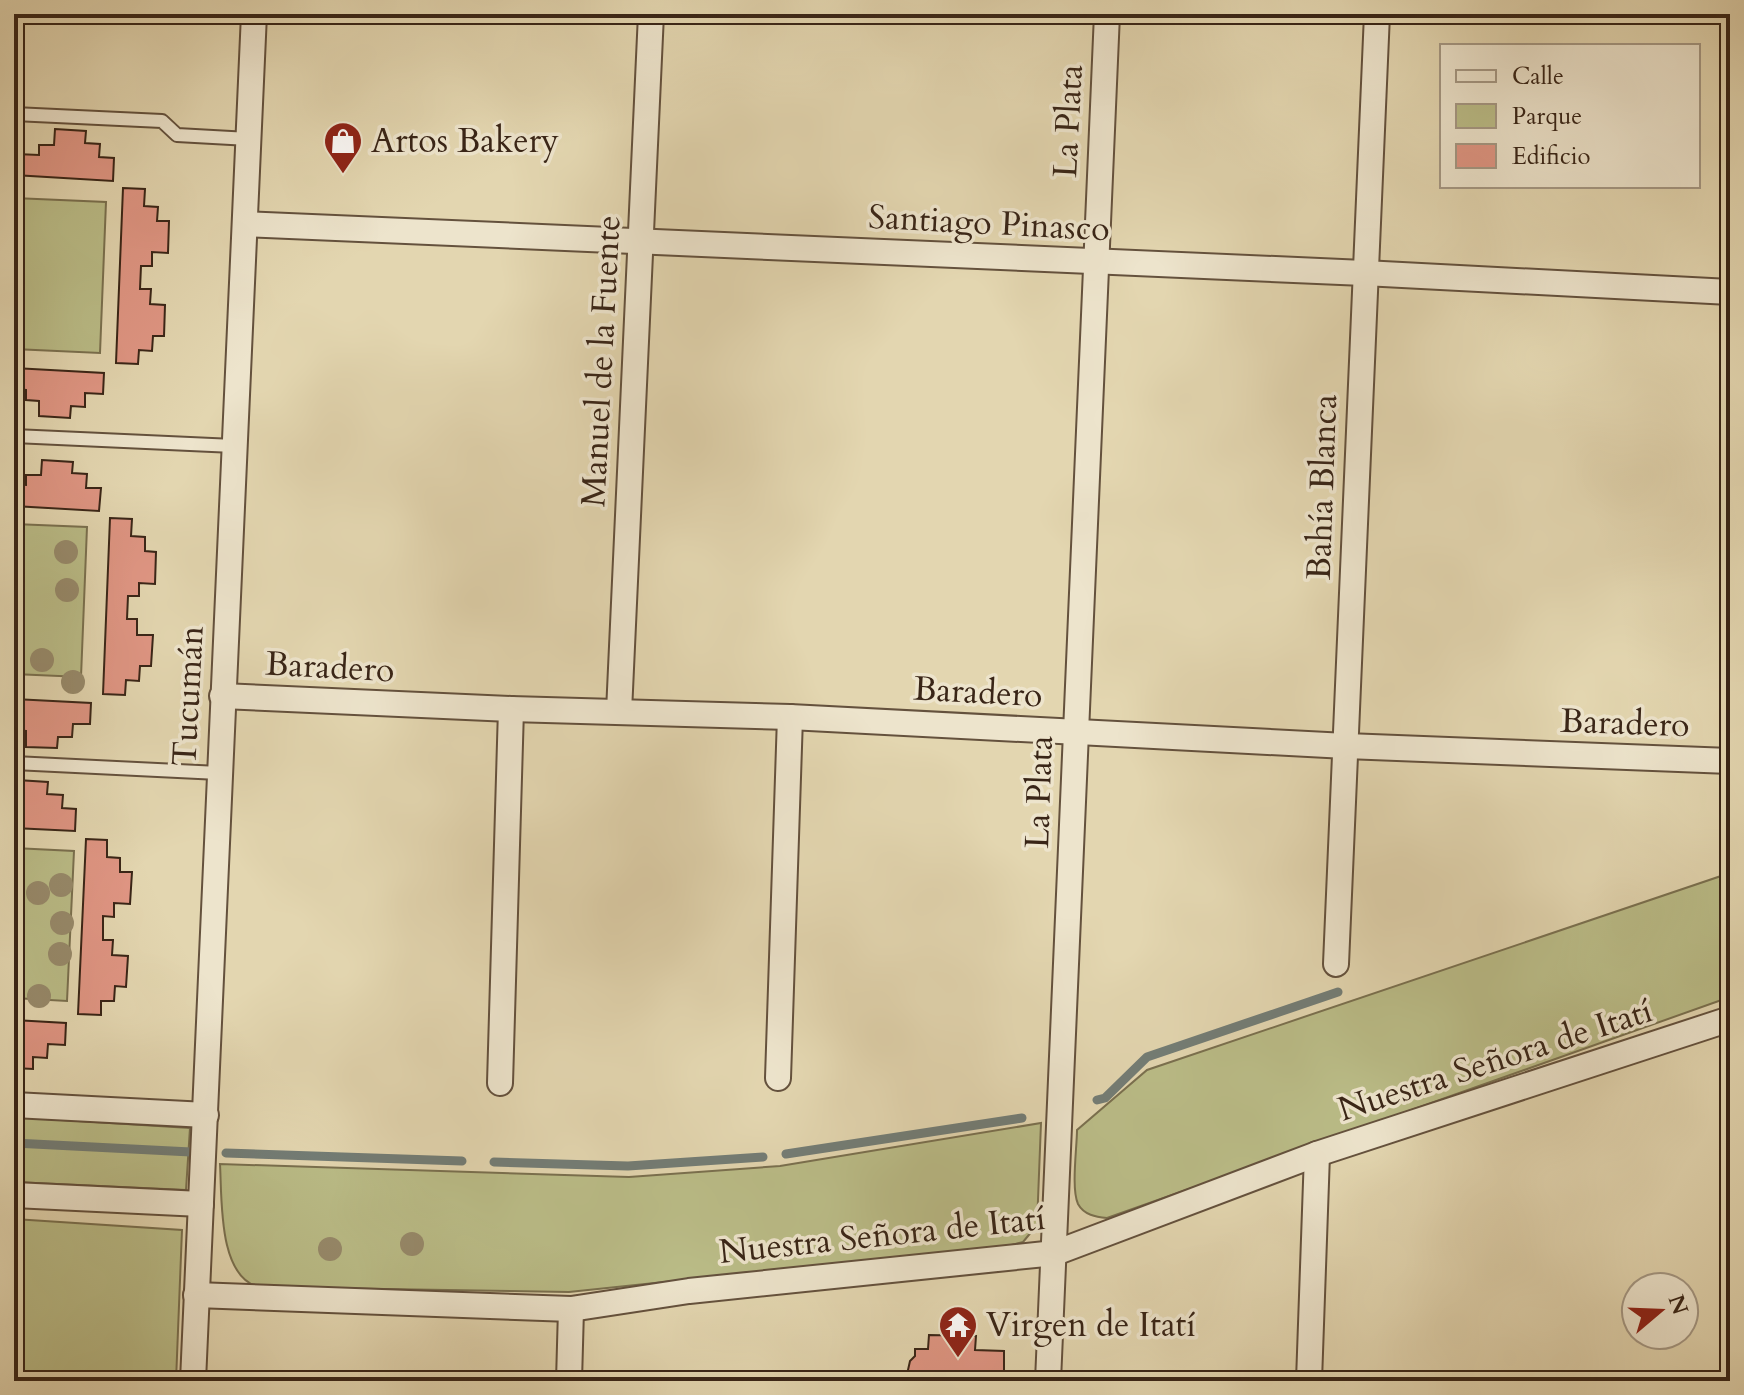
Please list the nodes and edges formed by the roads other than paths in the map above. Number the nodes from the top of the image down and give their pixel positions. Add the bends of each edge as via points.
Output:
1 (254, 14) edge
2 (651, 14) edge
3 (1107, 14) edge
4 (1377, 14) edge
5 (14, 114) edge
6 (249, 139) junction
7 (245, 224) junction
8 (641, 241) junction
9 (1096, 261) junction
10 (1364, 273) junction
11 (1730, 292) edge
12 (14, 436) edge
13 (234, 446) junction
14 (222, 696) junction
15 (511, 709) junction
16 (619, 712) junction
17 (790, 717) junction
18 (1075, 732) junction
19 (1346, 746) junction
20 (1730, 761) edge
21 (14, 763) edge
22 (219, 773) junction
23 (1336, 964) dead end
24 (1730, 1019) edge
25 (778, 1078) dead end
26 (500, 1083) dead end
27 (14, 1105) edge
28 (206, 1115) junction
29 (1317, 1154) junction
30 (14, 1195) edge
31 (201, 1204) junction
32 (1055, 1253) junction
33 (196, 1295) junction
34 (571, 1309) junction
35 (193, 1381) edge
36 (569, 1381) edge
37 (1048, 1381) edge
38 (1309, 1381) edge

1 - 6 street, Tucumán
2 - 8 street, Manuel de la Fuente
3 - 9 street, La Plata
4 - 10 street, Bahía Blanca
5 - 6 lane via 162,121 177,135
6 - 7 street, Tucumán
7 - 8 street, Santiago Pinasco
7 - 13 street, Tucumán
8 - 9 street, Santiago Pinasco
8 - 16 street, Manuel de la Fuente
9 - 10 street, Santiago Pinasco
9 - 18 street, La Plata
10 - 11 street, Santiago Pinasco
10 - 19 street, Bahía Blanca
12 - 13 lane
13 - 14 street, Tucumán
14 - 15 street, Baradero
14 - 22 street, Tucumán
15 - 16 street, Baradero
15 - 26 street
16 - 17 street, Baradero
17 - 18 street, Baradero
17 - 25 street
18 - 19 street, Baradero
18 - 32 street, La Plata
19 - 20 street, Baradero
19 - 23 street, Bahía Blanca
21 - 22 lane
22 - 28 street, Tucumán
24 - 29 street, Nuestra Señora de Itatí
27 - 28 street
28 - 31 street, Tucumán
29 - 32 street, Nuestra Señora de Itatí
29 - 38 street
30 - 31 street
31 - 33 street, Tucumán
32 - 34 street, Nuestra Señora de Itatí via 689,1291
32 - 37 street, La Plata
33 - 34 street, Nuestra Señora de Itatí
33 - 35 street, Tucumán
34 - 36 street

